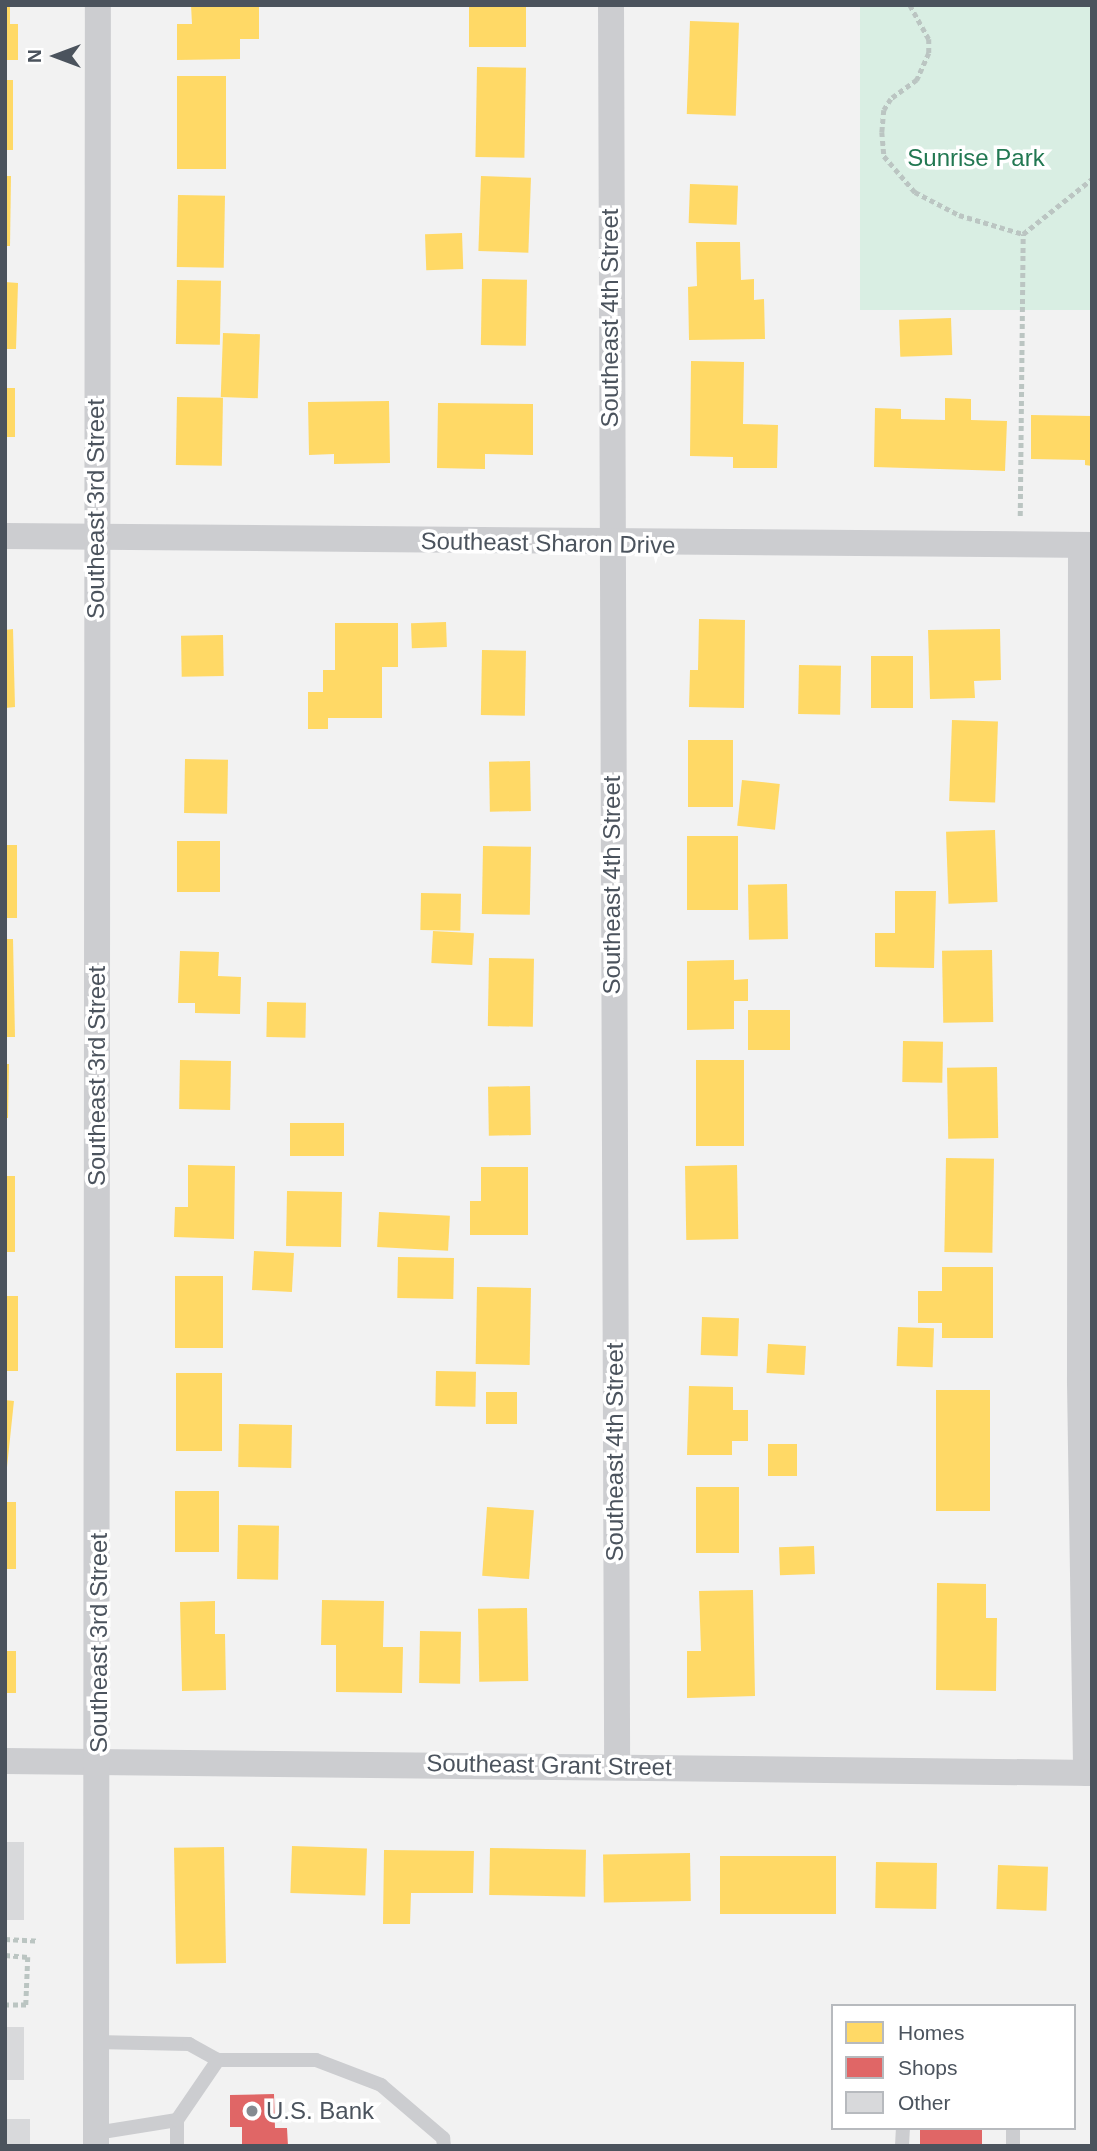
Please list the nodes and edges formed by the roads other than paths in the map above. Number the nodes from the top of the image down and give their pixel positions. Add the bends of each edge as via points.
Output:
1 (98, 5) edge
2 (611, 5) edge
3 (5, 536) edge
4 (96, 537) junction
5 (610, 544) junction
6 (1086, 545) edge
7 (5, 1761) edge
8 (100, 1761) junction
9 (617, 1766) junction
10 (1089, 1773) edge
11 (96, 2042) junction
12 (218, 2060) junction
13 (177, 2120) junction
14 (96, 2139) edge
15 (177, 2146) edge
16 (444, 2146) edge

1 - 4 street, Southeast 3rd Street
2 - 5 street, Southeast 4th Street
3 - 4 street, Southeast Sharon Drive
4 - 5 street, Southeast Sharon Drive
4 - 8 street, Southeast 3rd Street
5 - 6 street, Southeast Sharon Drive
5 - 9 street, Southeast 4th Street
6 - 10 street via 1080,1383
7 - 8 street, Southeast Grant Street
8 - 9 street, Southeast Grant Street
8 - 11 street, Southeast 3rd Street via 94,1866
9 - 10 street, Southeast Grant Street
11 - 12 lane via 189,2044
11 - 14 street, Southeast 3rd Street
12 - 13 lane
12 - 16 lane via 316,2060 381,2085 443,2138
13 - 14 lane
13 - 15 lane

